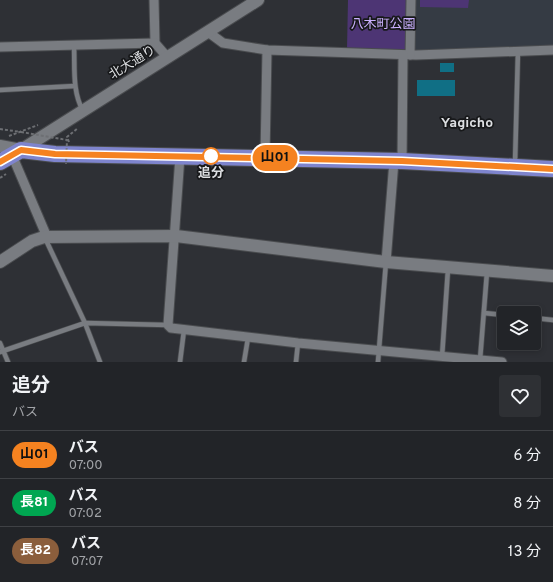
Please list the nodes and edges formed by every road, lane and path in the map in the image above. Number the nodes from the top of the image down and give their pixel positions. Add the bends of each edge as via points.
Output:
1 (154, 0) edge
2 (258, 0) edge
3 (411, 0) edge
4 (208, 32) junction
5 (155, 43) junction
6 (74, 46) junction
7 (0, 47) edge
8 (267, 50) junction
9 (518, 50) junction
10 (553, 50) edge
11 (406, 55) junction
12 (168, 58) junction
13 (75, 86) junction
14 (0, 90) edge
15 (83, 111) junction
16 (79, 127) dead end
17 (31, 128) dead end
18 (0, 129) edge
19 (21, 132) junction
20 (67, 140) junction
21 (70, 143) dead end
22 (7, 154) edge
23 (180, 156) junction
24 (265, 157) junction
25 (398, 161) junction
26 (66, 164) dead end
27 (514, 167) junction
28 (553, 169) edge
29 (0, 178) edge
30 (176, 236) junction
31 (45, 237) junction
32 (0, 262) edge
33 (386, 262) junction
34 (448, 267) junction
35 (487, 270) junction
36 (553, 276) edge
37 (484, 313) junction
38 (497, 314) edge
39 (541, 319) edge
40 (553, 320) edge
41 (85, 323) junction
42 (168, 326) junction
43 (184, 330) junction
44 (248, 338) junction
45 (0, 343) edge
46 (298, 343) junction
47 (2, 351) edge
48 (379, 351) junction
49 (447, 359) edge
50 (480, 360) junction
51 (8, 362) edge
52 (100, 362) edge
53 (180, 362) edge
54 (244, 362) edge
55 (296, 362) edge
56 (378, 362) edge
57 (496, 362) edge

1 - 5 street
2 - 4 street, 北大通り
3 - 11 street
4 - 8 street via 223,43
4 - 12 street, 北大通り
5 - 6 street
5 - 12 street
6 - 7 street
6 - 13 lane
8 - 11 street
8 - 24 street
9 - 10 street
9 - 11 street
9 - 27 lane
11 - 25 street
12 - 15 street, 北大通り
13 - 14 lane
13 - 15 lane
15 - 22 street, 北大通り
16 - 20 path via 67,137
17 - 19 path, bridge
18 - 19 path
19 - 20 path, bridge
19 - 22 path
20 - 21 path, bridge
20 - 26 path, bridge
22 - 23 highway
22 - 29 path
22 - 31 street
23 - 24 highway
23 - 30 street
24 - 25 highway
25 - 27 highway
25 - 33 street
27 - 28 highway
30 - 31 street
30 - 33 street
30 - 42 street
31 - 32 street via 32,241
31 - 41 lane
33 - 34 street
33 - 48 lane
34 - 35 street
34 - 49 lane
35 - 36 street
35 - 37 lane
37 - 38 lane
37 - 50 lane
39 - 40 lane
41 - 42 lane
41 - 47 lane
41 - 52 lane
42 - 43 street
43 - 44 street
43 - 53 lane
44 - 46 street
44 - 54 lane
45 - 47 lane
46 - 48 street
46 - 55 lane
47 - 51 lane
48 - 49 street
48 - 56 lane
49 - 50 street
50 - 57 street

